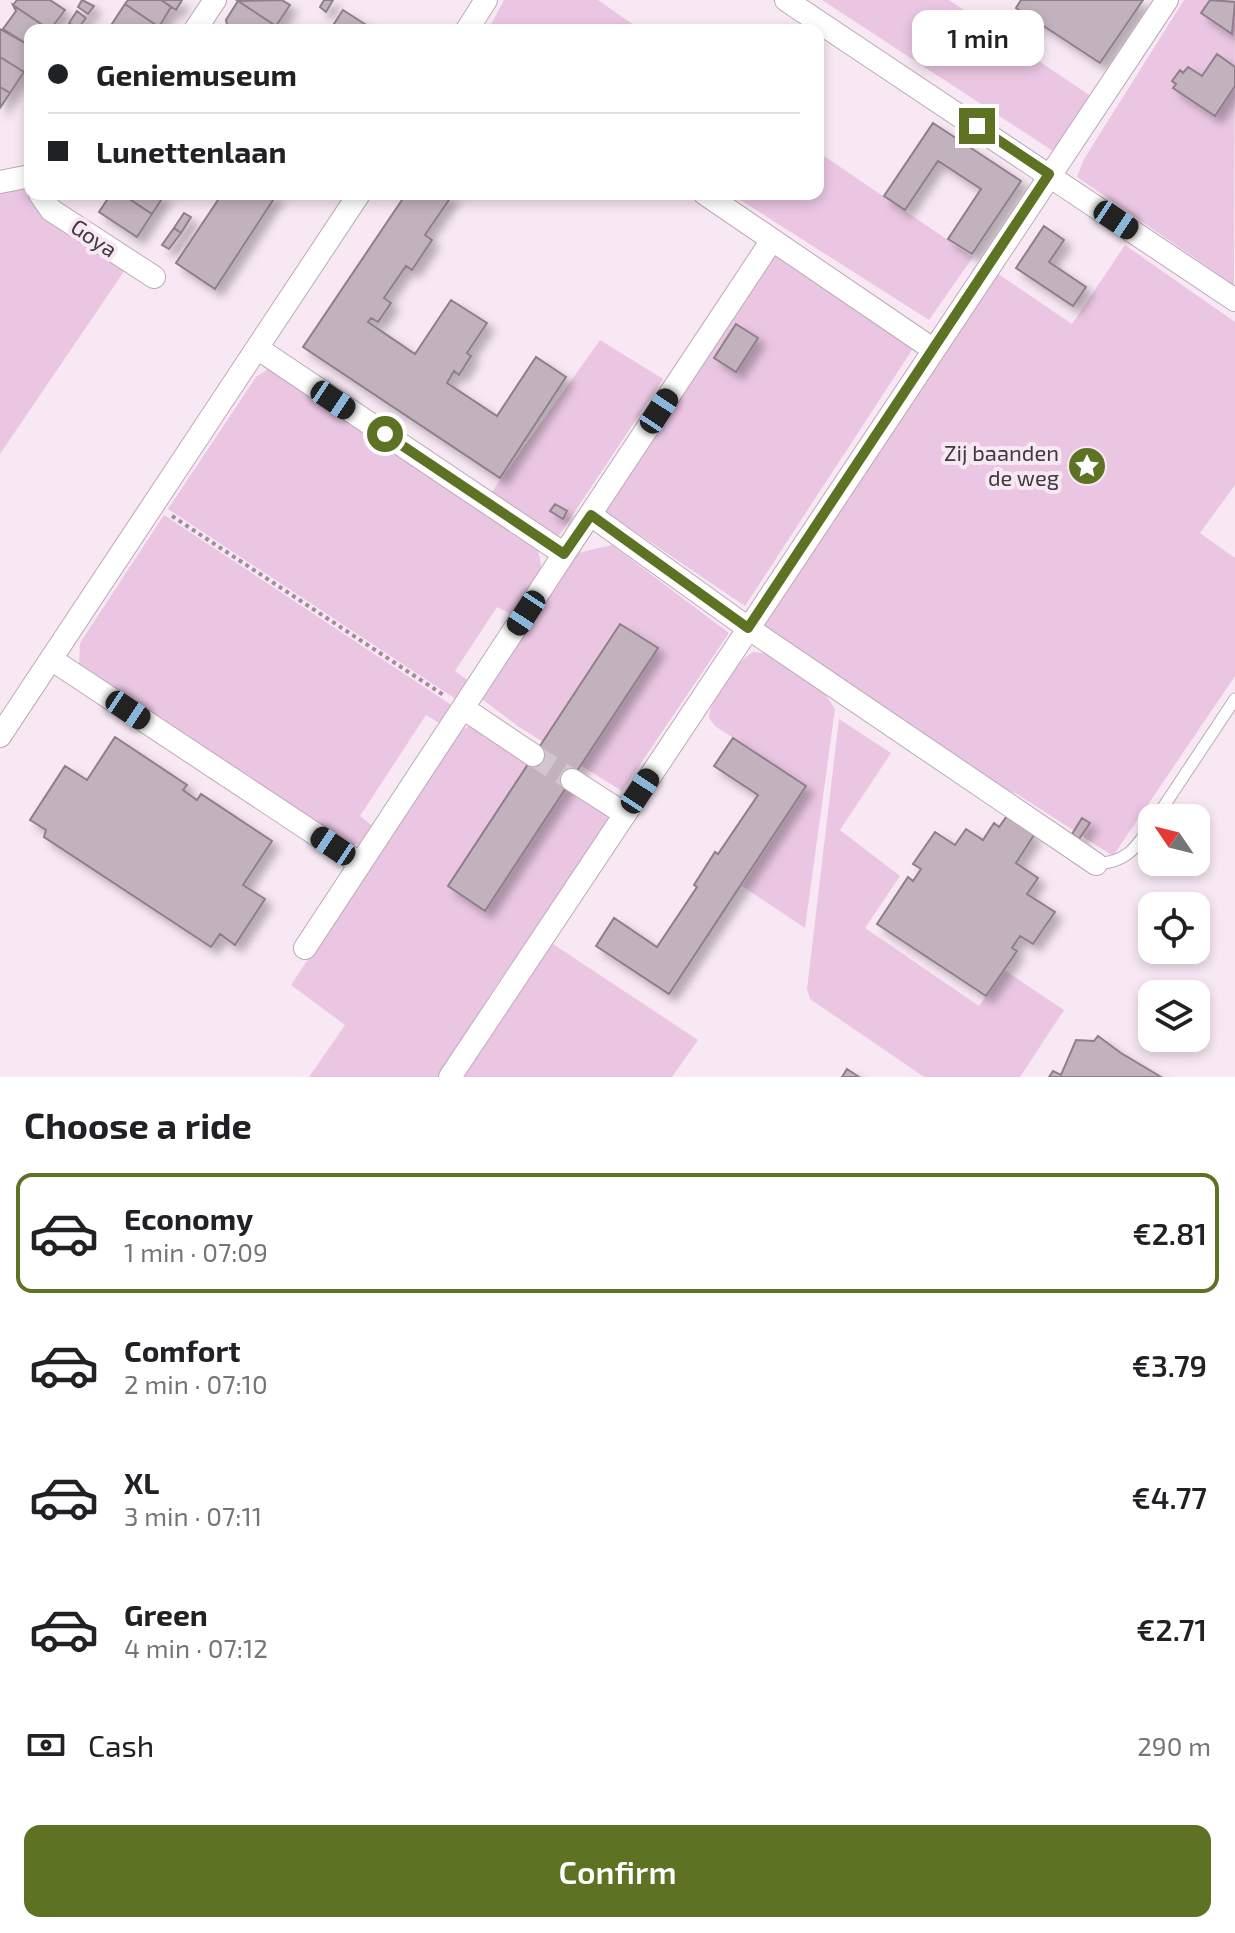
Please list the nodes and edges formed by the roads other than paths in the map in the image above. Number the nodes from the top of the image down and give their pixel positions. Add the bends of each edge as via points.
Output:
1 (215, 0) edge
2 (486, 0) edge
3 (786, 0) edge
4 (1167, 0) edge
5 (199, 24) edge
6 (471, 24) edge
7 (822, 24) edge
8 (824, 25) edge
9 (1049, 174) junction
10 (24, 177) edge
11 (0, 182) edge
12 (44, 200) edge
13 (355, 200) edge
14 (714, 200) edge
15 (772, 240) junction
16 (154, 277) dead end
17 (1235, 300) edge
18 (257, 348) junction
19 (934, 350) junction
20 (591, 515) junction
21 (564, 554) junction
22 (748, 628) junction
23 (51, 659) junction
24 (1235, 699) edge
25 (463, 708) junction
26 (0, 736) edge
27 (533, 755) tunnel mouth
28 (572, 780) tunnel mouth
29 (1165, 804) edge
30 (625, 814) junction
31 (1138, 844) edge
32 (359, 863) junction
33 (1096, 864) joint
34 (305, 948) dead end
35 (450, 1077) edge

1 - 5 street
2 - 6 street
3 - 7 street
4 - 9 street
8 - 9 street
9 - 17 street
9 - 19 street
10 - 11 street
12 - 16 street, Goya via 51,210
13 - 18 street
14 - 15 street
15 - 19 street
15 - 20 street
18 - 21 street
18 - 23 street
19 - 22 street
20 - 21 street
20 - 22 street
21 - 25 street
22 - 30 street
22 - 33 street
23 - 26 street
23 - 32 street
24 - 29 lane
25 - 27 street
25 - 32 street
28 - 30 street
30 - 35 street
31 - 33 lane via 1118,863
32 - 34 street

